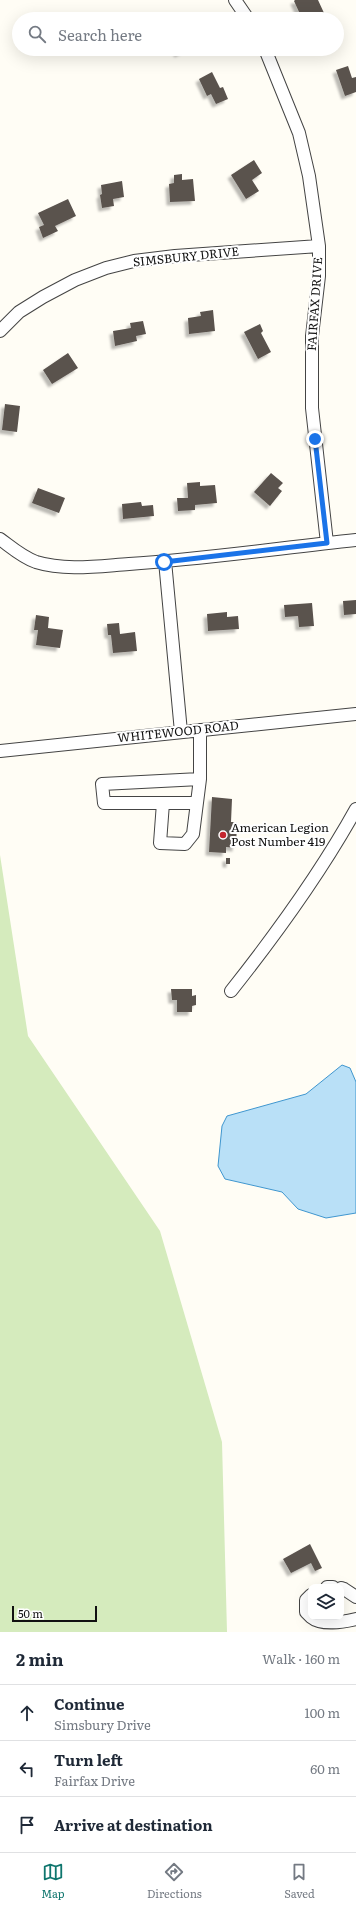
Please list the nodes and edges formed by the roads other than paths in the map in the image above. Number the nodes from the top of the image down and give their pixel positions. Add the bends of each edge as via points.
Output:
1 (236, 0) edge
2 (244, 12) edge
3 (268, 56) edge
4 (319, 246) junction
5 (0, 331) edge
6 (0, 539) edge
7 (356, 540) edge
8 (327, 543) junction
9 (164, 562) junction
10 (356, 714) edge
11 (200, 730) junction
12 (181, 732) junction
13 (0, 751) edge
14 (200, 780) junction
15 (163, 803) junction
16 (197, 803) junction
17 (356, 809) edge
18 (231, 991) dead end
19 (344, 1590) edge
20 (356, 1597) edge
21 (308, 1598) edge
22 (308, 1614) edge
23 (356, 1619) edge
24 (315, 1620) edge

1 - 2 street
3 - 4 street, FAIRFAX DRIVE via 300,133 310,176
4 - 5 street, SIMSBURY DRIVE via 175,256 134,261 106,268 75,280 43,297 19,312
4 - 8 street, FAIRFAX DRIVE via 319,276 312,342 312,408
6 - 9 street via 18,553 36,562 61,566 87,567
7 - 8 street
8 - 9 street
9 - 12 street
10 - 11 street, WHITEWOOD ROAD
11 - 12 street, WHITEWOOD ROAD
11 - 14 street
12 - 13 street, WHITEWOOD ROAD
14 - 15 street via 102,784 104,803
14 - 16 street
15 - 16 street
15 - 16 street via 160,843 185,844 193,834
17 - 18 street via 332,854 292,913
19 - 20 street
21 - 22 street
23 - 24 street via 330,1622

